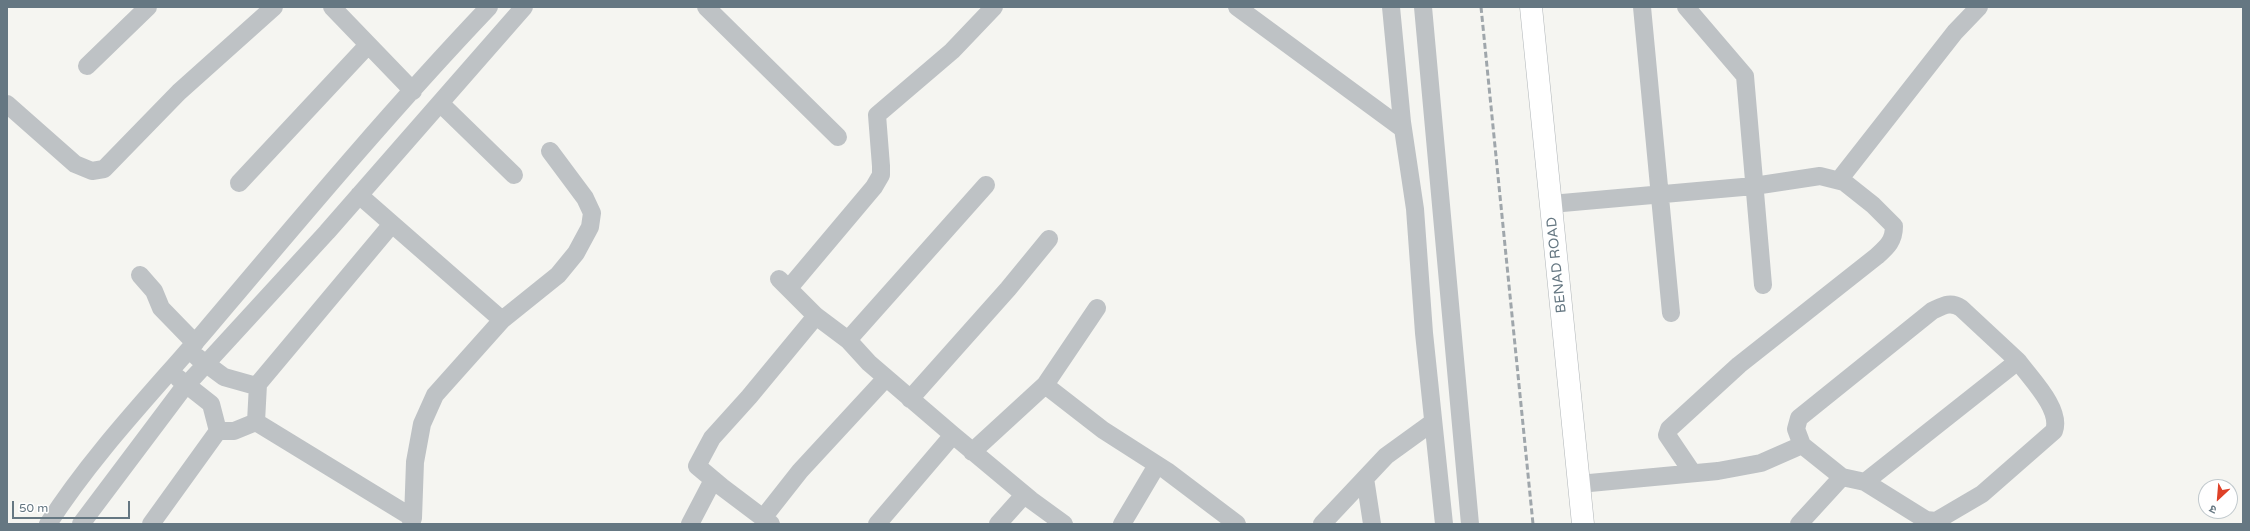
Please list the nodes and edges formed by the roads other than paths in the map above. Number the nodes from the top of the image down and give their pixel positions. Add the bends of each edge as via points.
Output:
1 (148, 7) edge
2 (274, 7) edge
3 (332, 7) edge
4 (489, 7) edge
5 (524, 7) edge
6 (706, 7) edge
7 (994, 7) edge
8 (1237, 7) edge
9 (1391, 7) edge
10 (1423, 7) edge
11 (1531, 7) edge
12 (1642, 7) edge
13 (1686, 7) edge
14 (1979, 7) edge
15 (368, 45) junction
16 (87, 66) dead end
17 (413, 91) junction
18 (440, 103) junction
19 (7, 104) edge
20 (1403, 129) junction
21 (838, 137) dead end
22 (550, 151) dead end
23 (514, 175) dead end
24 (1839, 180) junction
25 (239, 183) dead end
26 (986, 185) dead end
27 (1754, 186) junction
28 (1658, 194) junction
29 (359, 195) junction
30 (1551, 204) junction
31 (392, 224) junction
32 (1049, 239) dead end
33 (140, 274) dead end
34 (1763, 285) dead end
35 (1097, 308) dead end
36 (1671, 313) dead end
37 (816, 316) junction
38 (502, 320) junction
39 (848, 340) junction
40 (192, 346) junction
41 (2018, 361) junction
42 (206, 364) junction
43 (170, 372) junction
44 (886, 378) junction
45 (1045, 384) junction
46 (187, 385) junction
47 (256, 386) junction
48 (910, 399) junction
49 (256, 422) junction
50 (1433, 422) junction
51 (218, 430) junction
52 (952, 436) junction
53 (1802, 446) junction
54 (972, 452) junction
55 (1157, 465) junction
56 (1692, 472) junction
57 (1842, 477) junction
58 (1365, 478) junction
59 (713, 480) junction
60 (1865, 482) junction
61 (1579, 484) junction
62 (1024, 495) junction
63 (412, 521) edge
64 (767, 521) edge
65 (48, 524) edge
66 (81, 524) edge
67 (151, 524) edge
68 (690, 524) edge
69 (877, 524) edge
70 (998, 524) edge
71 (1064, 524) edge
72 (1122, 524) edge
73 (1237, 524) edge
74 (1322, 524) edge
75 (1372, 524) edge
76 (1444, 524) edge
77 (1470, 524) edge
78 (1583, 524) edge
79 (1799, 524) edge

1 - 16 street
2 - 19 street via 178,92 104,169 92,171 75,164
3 - 15 street
4 - 17 street
5 - 18 street
6 - 21 street
7 - 37 street via 952,51 877,115 881,175 874,186 784,283
8 - 20 street
9 - 20 street
10 - 77 street
11 - 30 main road, BENAD ROAD
12 - 28 street
13 - 27 street via 1745,76
14 - 24 street via 1955,32
15 - 17 street
15 - 25 street
17 - 40 street via 328,185
18 - 23 street
18 - 29 street
20 - 50 street via 1415,209
22 - 38 street via 592,213 590,227 576,253 558,276
24 - 27 street via 1820,176
24 - 56 street via 1859,193 1894,226 1890,244 1739,365 1675,422 1667,436
26 - 39 street
27 - 28 street
27 - 34 street
28 - 30 street
28 - 36 street
29 - 31 street
29 - 42 street
30 - 61 main road, BENAD ROAD
31 - 38 street
31 - 47 street
32 - 48 street
33 - 40 street via 154,291 161,308
35 - 45 street
37 - 39 street
37 - 59 street via 749,398 712,438 697,466
38 - 63 street via 432,400 422,424 415,462
39 - 44 street
40 - 42 street
40 - 43 street
41 - 53 street via 1961,308 1954,304 1946,304 1932,311 1799,418 1796,429
41 - 60 street
41 - 60 street via 2053,409 2057,423 2054,431 1982,494 1936,521 1926,520
42 - 46 street
42 - 47 street via 224,377
43 - 46 street
43 - 65 street via 108,441
44 - 48 street
44 - 64 street via 800,472
45 - 54 street
45 - 55 street via 1103,430
46 - 51 street via 211,404
46 - 66 street
47 - 49 street
48 - 52 street
49 - 51 street via 234,431
49 - 63 street
50 - 58 street via 1386,456
50 - 76 street
51 - 67 street
52 - 54 street
52 - 69 street
53 - 56 street via 1761,464 1718,471
53 - 57 street
54 - 62 street
55 - 72 street
55 - 73 street
56 - 61 street
57 - 60 street
57 - 79 street
58 - 74 street
58 - 75 street
59 - 64 street
59 - 68 street
61 - 78 main road, BENAD ROAD
62 - 70 street
62 - 71 street

